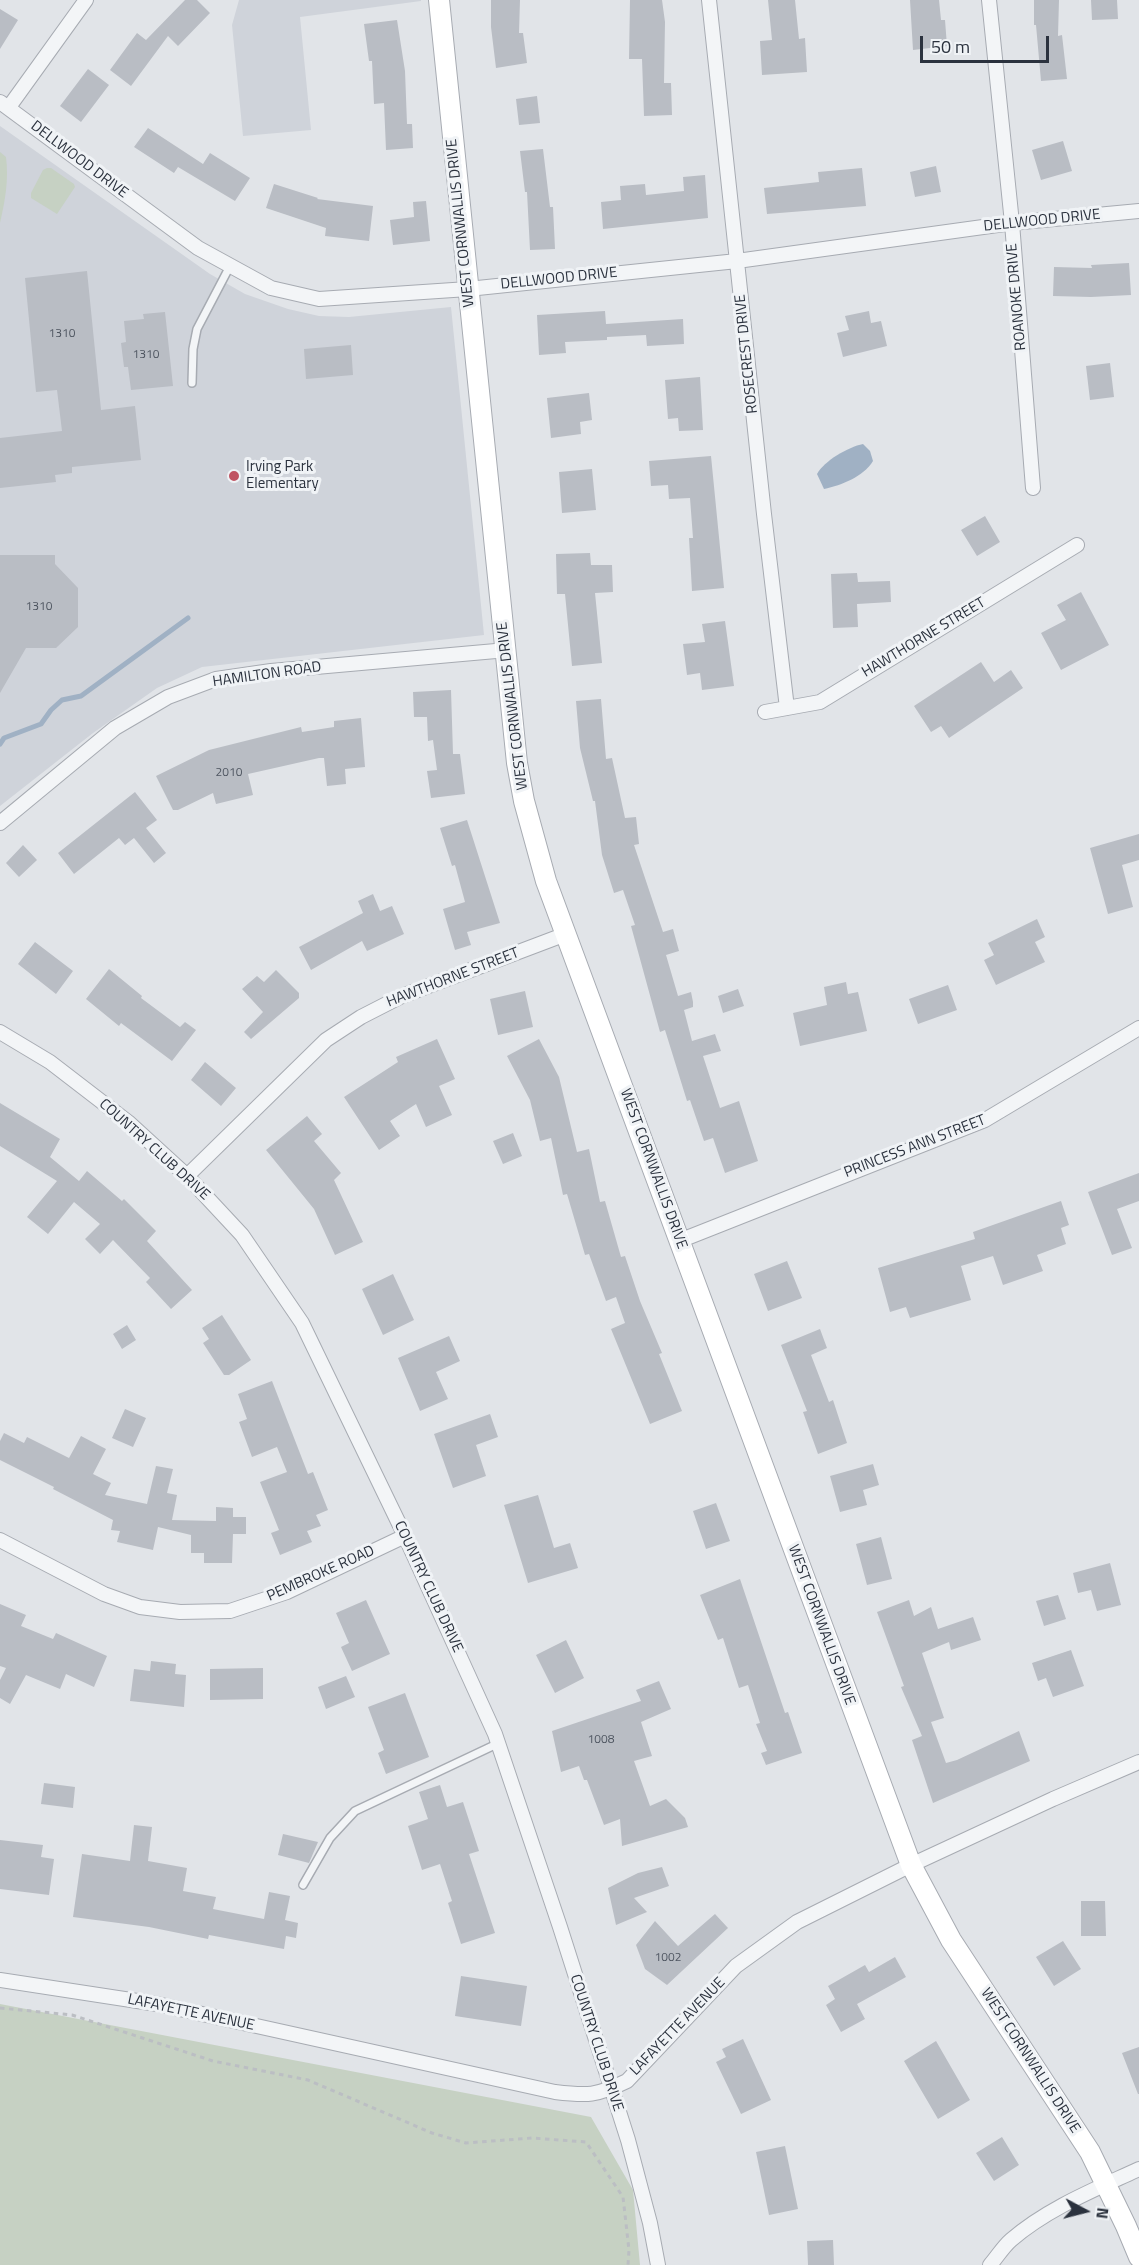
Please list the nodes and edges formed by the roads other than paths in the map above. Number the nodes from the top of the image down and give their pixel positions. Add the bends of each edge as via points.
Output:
1 (86, 0) edge
2 (439, 0) edge
3 (709, 0) edge
4 (989, 0) edge
5 (4, 105) edge
6 (1139, 211) edge
7 (1012, 223) junction
8 (736, 261) junction
9 (230, 266) junction
10 (468, 289) junction
11 (192, 383) dead end
12 (1033, 488) dead end
13 (1077, 545) dead end
14 (507, 650) junction
15 (787, 708) junction
16 (765, 712) dead end
17 (0, 823) edge
18 (566, 934) junction
19 (1139, 1028) edge
20 (0, 1032) edge
21 (188, 1176) junction
22 (679, 1240) junction
23 (405, 1536) junction
24 (0, 1540) edge
25 (499, 1743) junction
26 (1139, 1762) edge
27 (911, 1865) junction
28 (303, 1885) dead end
29 (0, 1980) edge
30 (610, 2089) junction
31 (1139, 2169) edge
32 (1106, 2184) junction
33 (1139, 2257) edge
34 (658, 2265) edge
35 (990, 2265) edge

1 - 5 street
2 - 10 street, WEST CORNWALLIS DRIVE
3 - 8 street, ROSECREST DRIVE
4 - 7 street, ROANOKE DRIVE
5 - 9 street, DELLWOOD DRIVE via 198,248
6 - 7 street, DELLWOOD DRIVE
7 - 8 street, DELLWOOD DRIVE
7 - 12 street, ROANOKE DRIVE
8 - 10 street, DELLWOOD DRIVE
8 - 15 street, ROSECREST DRIVE
9 - 10 street, DELLWOOD DRIVE via 271,288 319,298
9 - 11 lane via 197,329
10 - 14 street, WEST CORNWALLIS DRIVE
13 - 15 street, HAWTHORNE STREET via 820,702
14 - 17 street, HAMILTON ROAD via 216,679 168,697 115,728
14 - 18 street, WEST CORNWALLIS DRIVE via 524,801 546,881
15 - 16 street, HAWTHORNE STREET
18 - 21 street, HAWTHORNE STREET via 402,996 361,1017 326,1040
18 - 22 street, WEST CORNWALLIS DRIVE
19 - 22 street, PRINCESS ANN STREET via 985,1120
20 - 21 street, COUNTRY CLUB DRIVE via 50,1062 128,1122
21 - 23 street, COUNTRY CLUB DRIVE via 242,1235 302,1323
22 - 27 street, WEST CORNWALLIS DRIVE
23 - 24 street, PEMBROKE ROAD via 287,1592 230,1611 180,1612 140,1607 104,1594
23 - 25 street, COUNTRY CLUB DRIVE
25 - 28 lane via 355,1811 330,1838
25 - 30 street, COUNTRY CLUB DRIVE
26 - 27 street, LAFAYETTE AVENUE
27 - 30 street, LAFAYETTE AVENUE via 797,1922 736,1966 627,2081
27 - 32 street, WEST CORNWALLIS DRIVE via 951,1940 1090,2152
29 - 30 street, LAFAYETTE AVENUE via 157,2004 555,2092 587,2096
30 - 34 street, COUNTRY CLUB DRIVE via 628,2140
31 - 32 street
32 - 33 street, WEST CORNWALLIS DRIVE
32 - 35 street via 1040,2219 1010,2241

